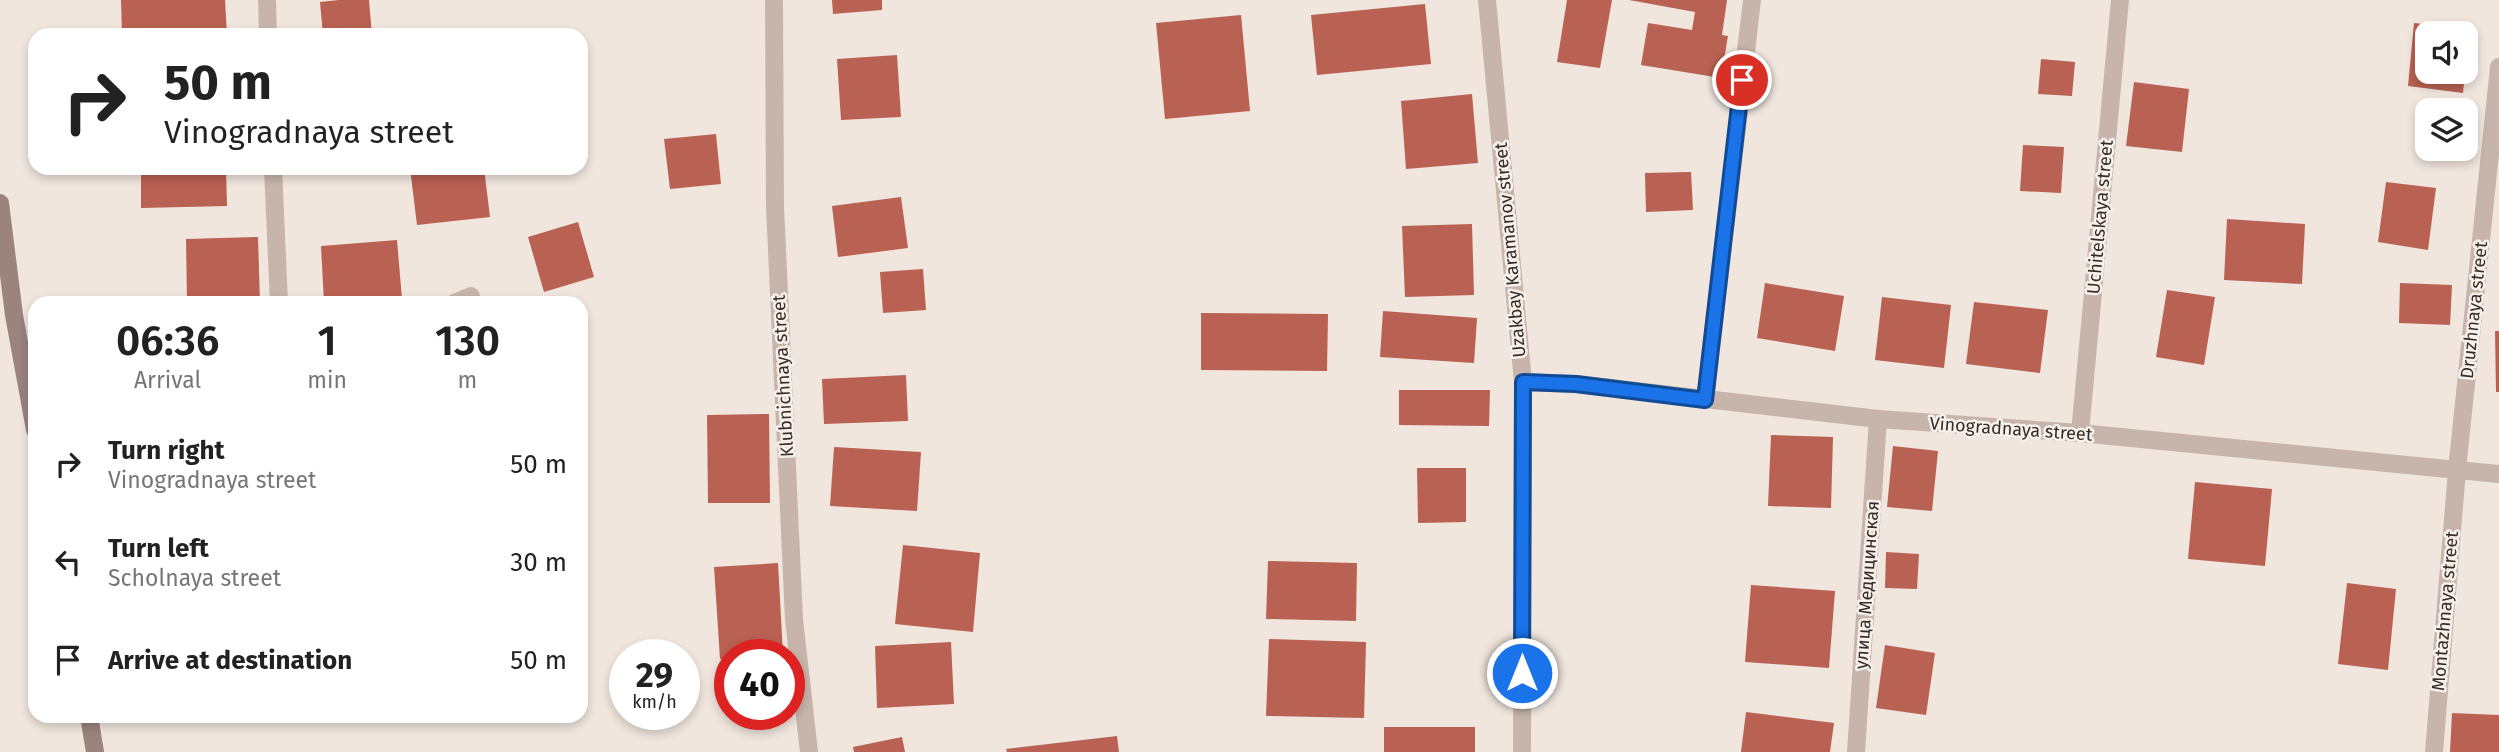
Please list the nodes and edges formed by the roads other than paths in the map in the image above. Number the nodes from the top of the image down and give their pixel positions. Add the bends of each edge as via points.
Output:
1 (267, 0) edge
2 (774, 0) edge
3 (1487, 0) edge
4 (1752, 0) edge
5 (2120, 0) edge
6 (268, 28) edge
7 (2499, 67) edge
8 (273, 175) edge
9 (0, 203) edge
10 (279, 296) edge
11 (1523, 382) junction
12 (28, 393) edge
13 (1705, 400) junction
14 (1878, 419) junction
15 (2080, 433) junction
16 (2457, 470) junction
17 (2499, 474) edge
18 (90, 723) edge
19 (95, 752) edge
20 (809, 752) edge
21 (1522, 752) edge
22 (1856, 752) edge
23 (2434, 752) edge

1 - 6 street
2 - 20 street, Klubnichnaya street via 775,207 793,592
3 - 11 street, Uzakbay Karamanov street
4 - 13 street
5 - 15 street, Uchitelskaya street
7 - 16 street, Druzhnaya street
8 - 10 street
9 - 12 main road
11 - 13 street, Vinogradnaya street
11 - 21 street, Uzakbay Karamanov street
13 - 14 street, Vinogradnaya street
14 - 15 street, Vinogradnaya street
14 - 22 street, улица Медицинская
15 - 16 street, Vinogradnaya street
16 - 17 street, Vinogradnaya street
16 - 23 street, Montazhnaya street
18 - 19 main road

